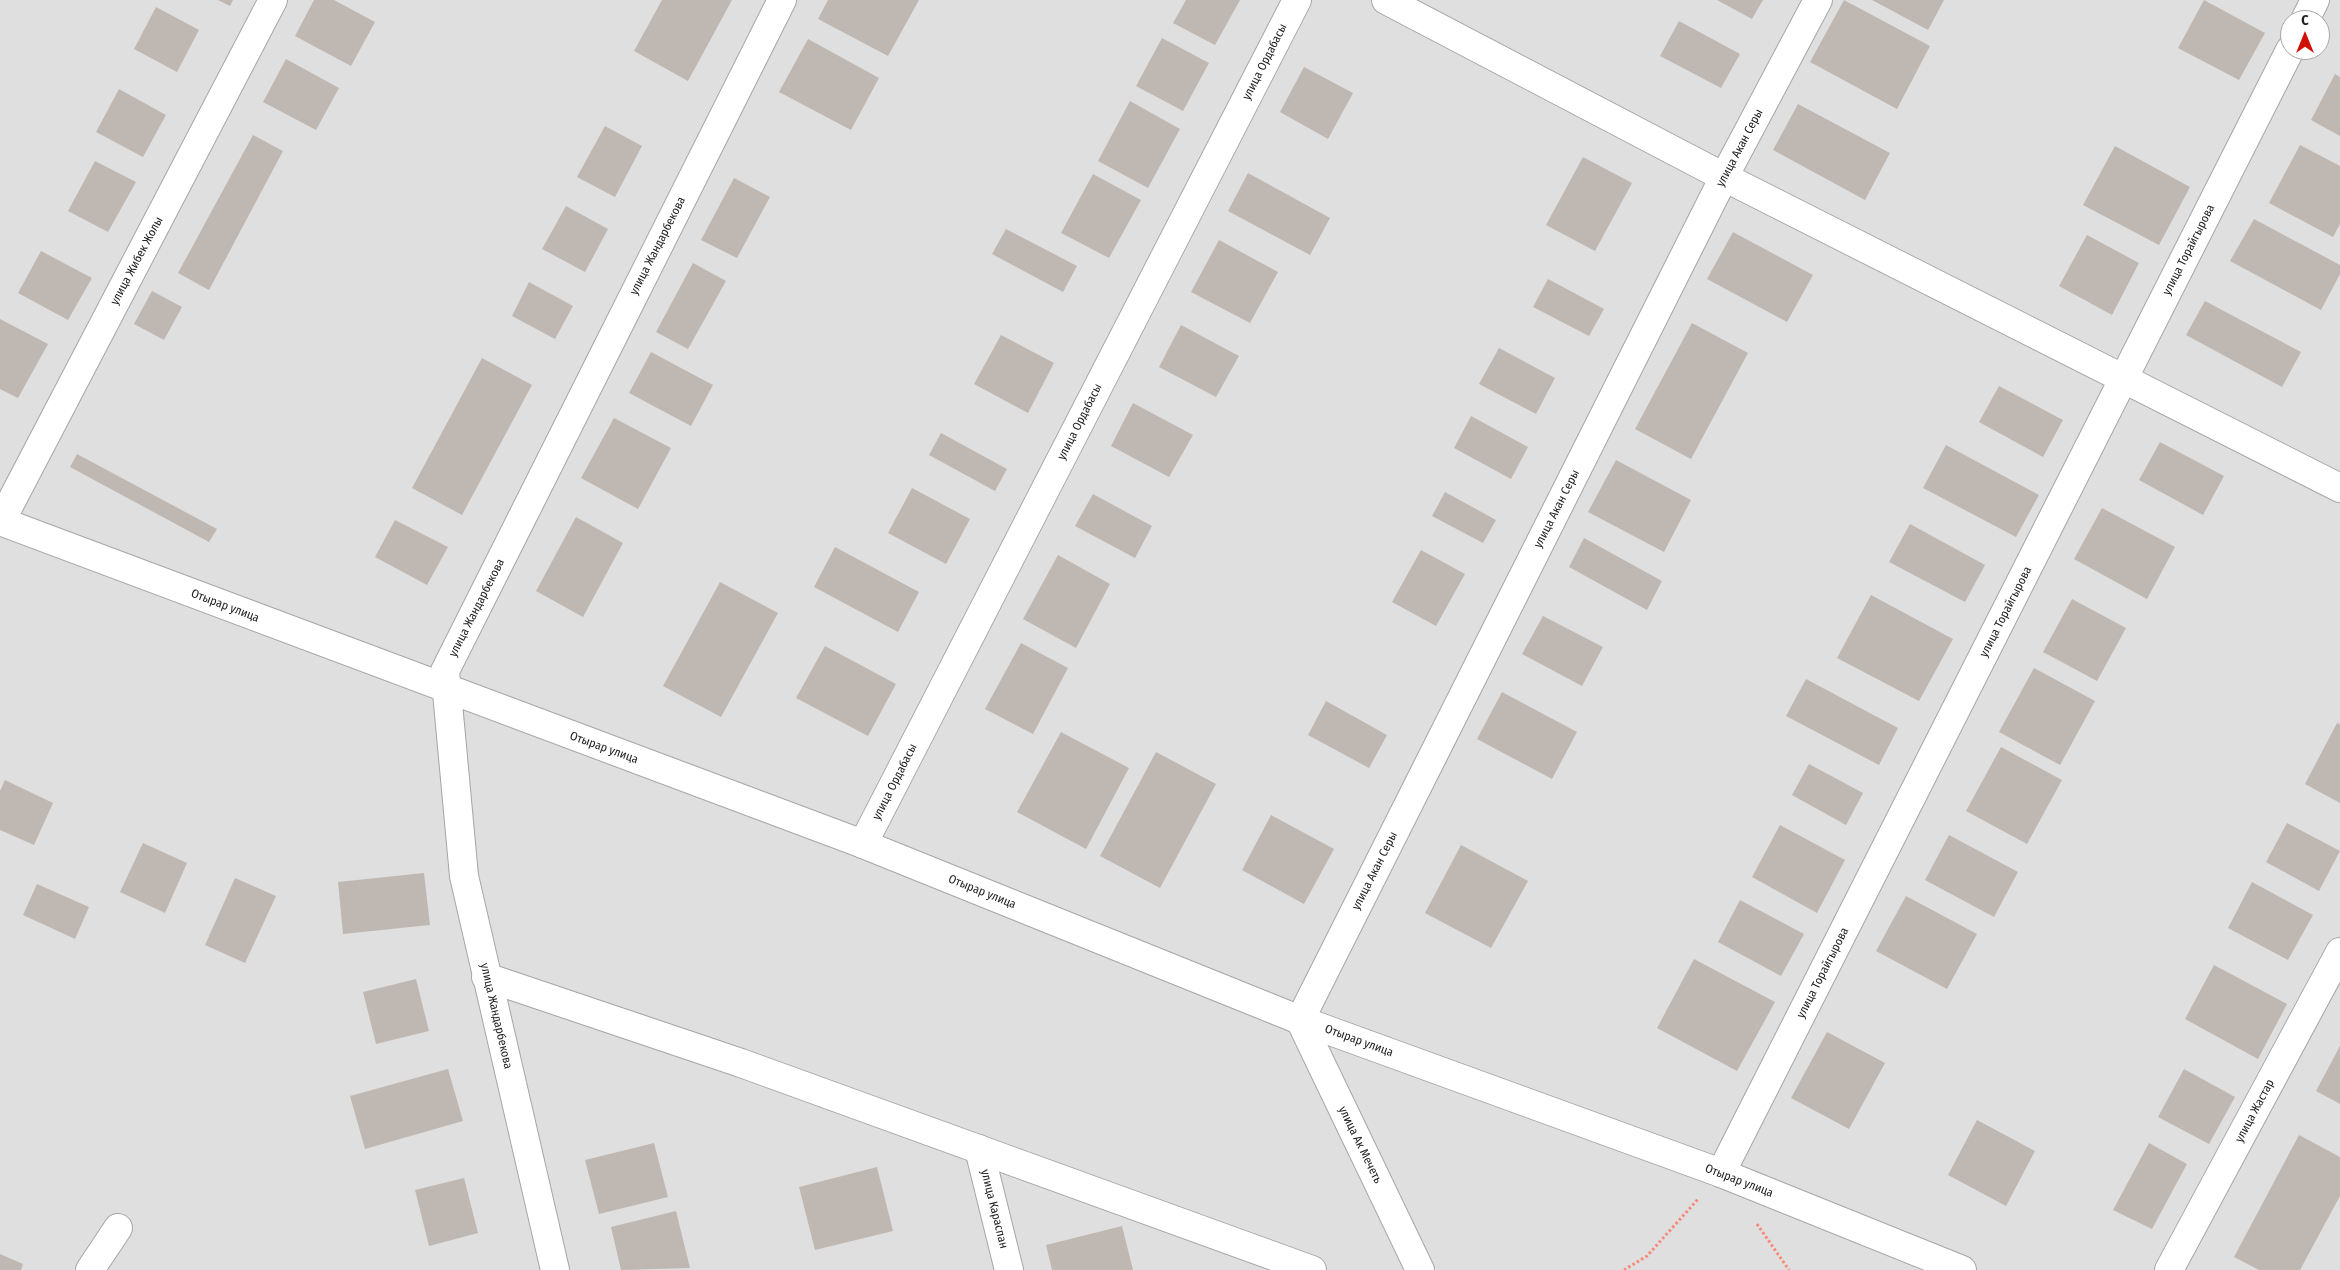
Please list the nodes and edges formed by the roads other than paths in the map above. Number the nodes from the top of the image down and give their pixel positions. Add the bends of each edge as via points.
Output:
1 (273, 0) edge
2 (782, 0) edge
3 (1297, 0) edge
4 (1386, 0) edge
5 (1818, 0) edge
6 (2285, 60) edge
7 (1724, 177) junction
8 (2124, 378) junction
9 (2340, 488) edge
10 (0, 521) edge
11 (447, 690) junction
12 (863, 844) junction
13 (2340, 952) edge
14 (486, 976) junction
15 (1300, 1020) junction
16 (979, 1148) junction
17 (1721, 1173) junction
18 (118, 1228) dead end
19 (90, 1270) edge
20 (555, 1270) edge
21 (1009, 1270) edge
22 (1312, 1270) edge
23 (1420, 1270) edge
24 (1962, 1270) edge
25 (2169, 1270) edge

1 - 10 street, улица Жибек Жолы
2 - 11 street, улица Жандарбекова via 445,670
3 - 12 street, улица Ордабасы
4 - 7 street
5 - 7 street, улица Акан Серы
6 - 8 street, улица Торайгырова
7 - 8 street
7 - 15 street, улица Акан Серы
8 - 9 street
8 - 17 street, улица Торайгырова
10 - 11 street, Отырар улица
11 - 12 street, Отырар улица
11 - 14 street, улица Жандарбекова via 464,876
12 - 15 street, Отырар улица
13 - 25 street, улица Жастар
14 - 16 street
14 - 20 street, улица Жандарбекова
15 - 17 street, Отырар улица
15 - 23 street, улица Ак Мечеть
16 - 21 street, улица Караспан
16 - 22 street
17 - 24 street, Отырар улица
18 - 19 street

